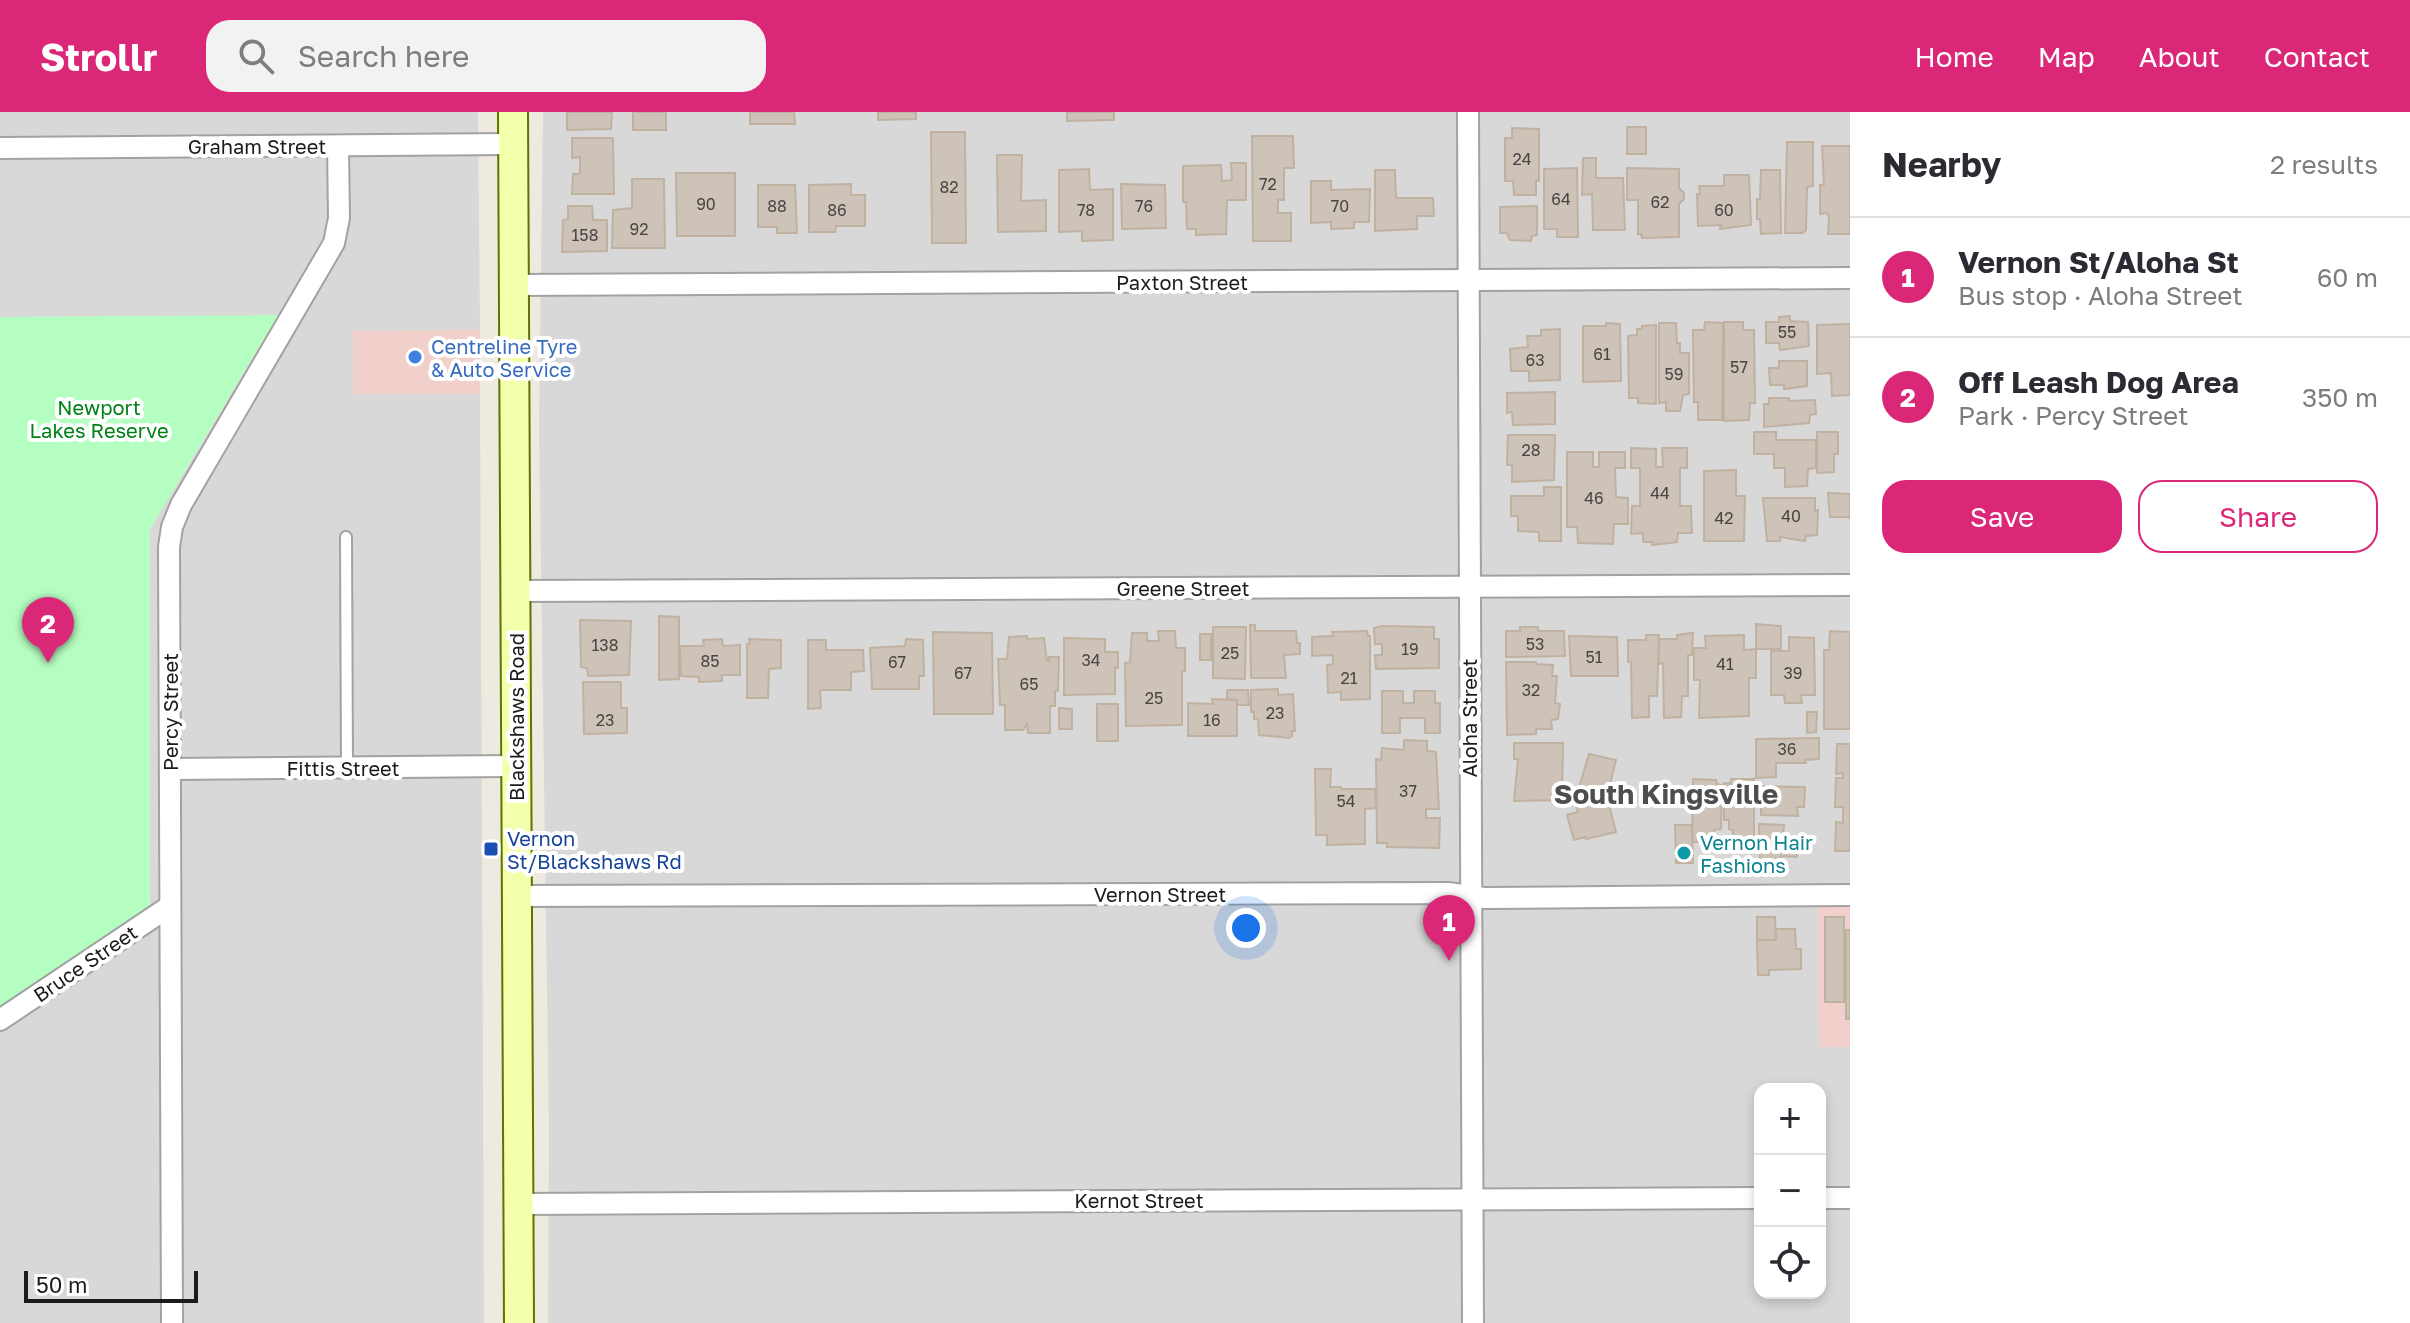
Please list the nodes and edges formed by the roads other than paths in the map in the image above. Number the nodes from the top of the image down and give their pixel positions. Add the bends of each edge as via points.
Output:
1 (513, 112) edge
2 (1468, 112) edge
3 (514, 144) junction
4 (338, 146) junction
5 (0, 148) edge
6 (1850, 278) edge
7 (1468, 280) junction
8 (514, 285) junction
9 (346, 537) dead end
10 (1850, 585) edge
11 (1468, 587) junction
12 (516, 591) junction
13 (516, 766) junction
14 (347, 768) junction
15 (170, 769) junction
16 (1850, 895) edge
17 (517, 896) junction
18 (1470, 896) junction
19 (170, 906) junction
20 (0, 1020) edge
21 (1473, 1198) junction
22 (1754, 1198) edge
23 (1826, 1198) edge
24 (1850, 1198) edge
25 (518, 1204) junction
26 (172, 1323) edge
27 (519, 1323) edge
28 (1473, 1323) edge

1 - 3 main road, Blackshaws Road
2 - 7 street, Aloha Street
3 - 4 street, Graham Street
3 - 8 main road, Blackshaws Road
4 - 5 street, Graham Street
4 - 15 street, Percy Street via 334,243 172,527
6 - 7 street, Paxton Street
7 - 8 street, Paxton Street
7 - 11 street, Aloha Street
8 - 12 main road, Blackshaws Road
9 - 14 lane
10 - 11 street, Greene Street
11 - 12 street, Greene Street
11 - 18 street, Aloha Street
12 - 13 main road, Blackshaws Road
13 - 14 street, Fittis Street
13 - 17 main road, Blackshaws Road
14 - 15 street, Fittis Street
15 - 19 street, Percy Street
16 - 18 street, Vernon Street
17 - 18 street, Vernon Street
17 - 25 main road, Blackshaws Road
18 - 21 street, Aloha Street
19 - 20 street, Bruce Street
19 - 26 street, Percy Street
21 - 22 street, Kernot Street
21 - 25 street, Kernot Street
21 - 28 street, Aloha Street
23 - 24 street
25 - 27 main road, Blackshaws Road

